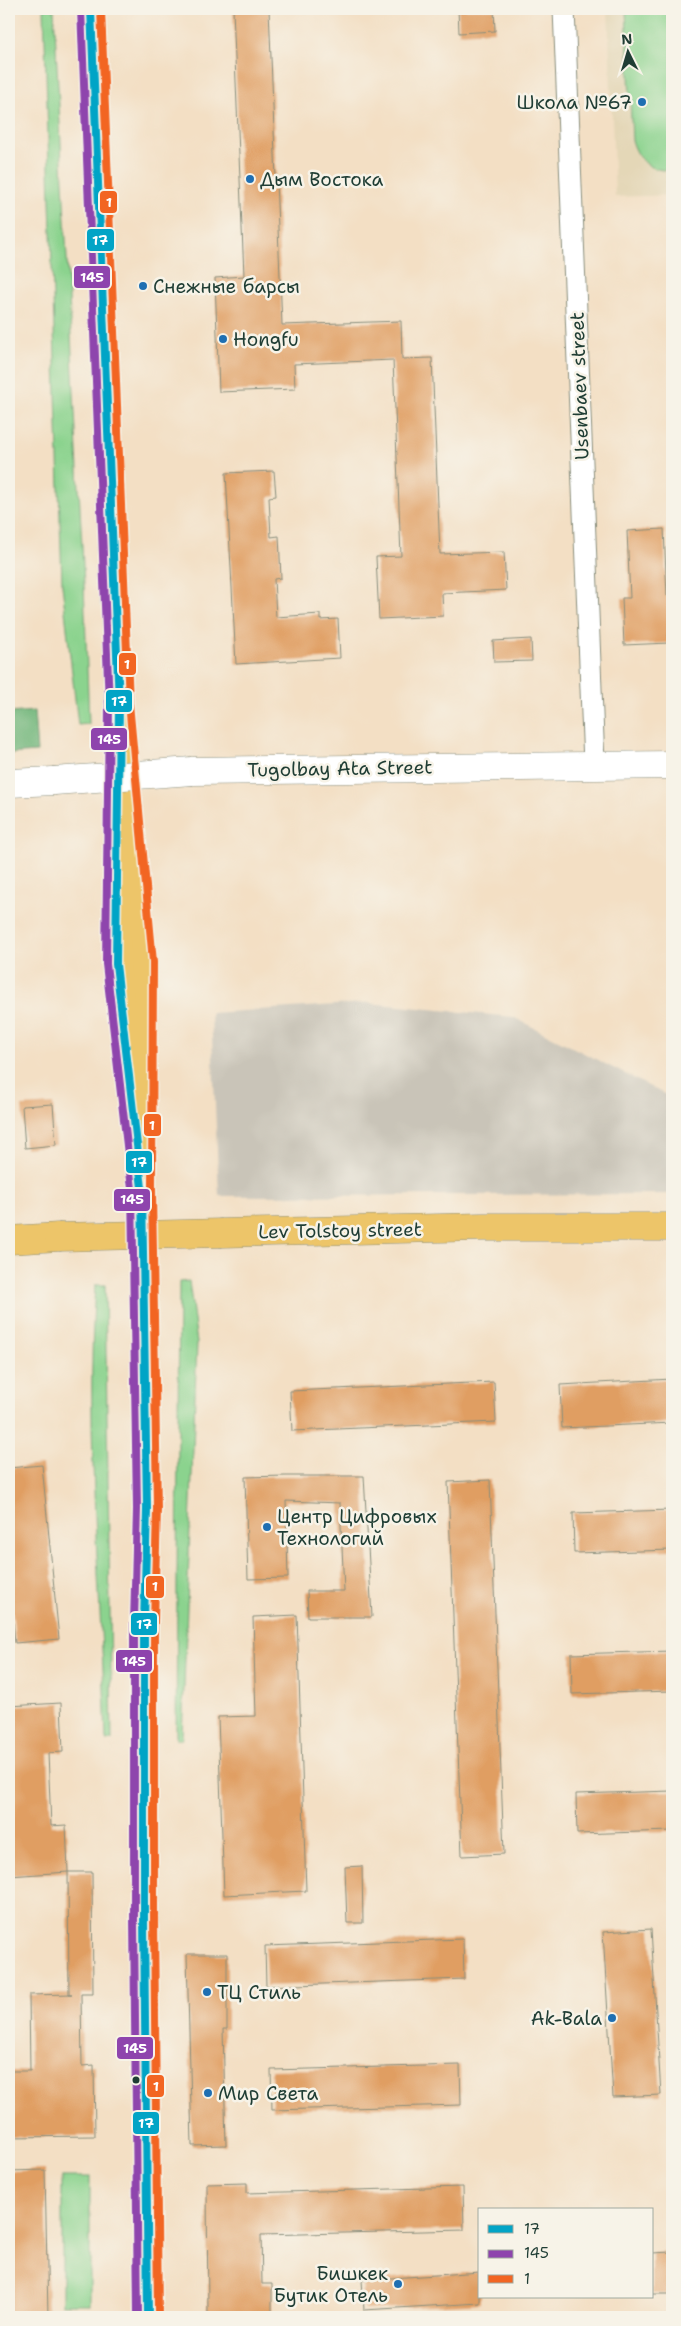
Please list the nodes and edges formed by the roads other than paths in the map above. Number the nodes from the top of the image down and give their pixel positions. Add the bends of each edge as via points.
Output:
1 (91, 9) edge
2 (564, 9) edge
3 (594, 764) junction
4 (672, 764) edge
5 (9, 783) edge
6 (672, 1227) edge
7 (9, 1240) edge
8 (148, 2317) edge

1 - 8 main road via 119,704 116,964 142,1188 147,1508 144,1917
2 - 3 street, Usenbaev street
3 - 4 street, Tugolbay Ata Street
3 - 5 street, Tugolbay Ata Street, bridge via 192,771
6 - 7 main road, Lev Tolstoy street, bridge via 482,1227

